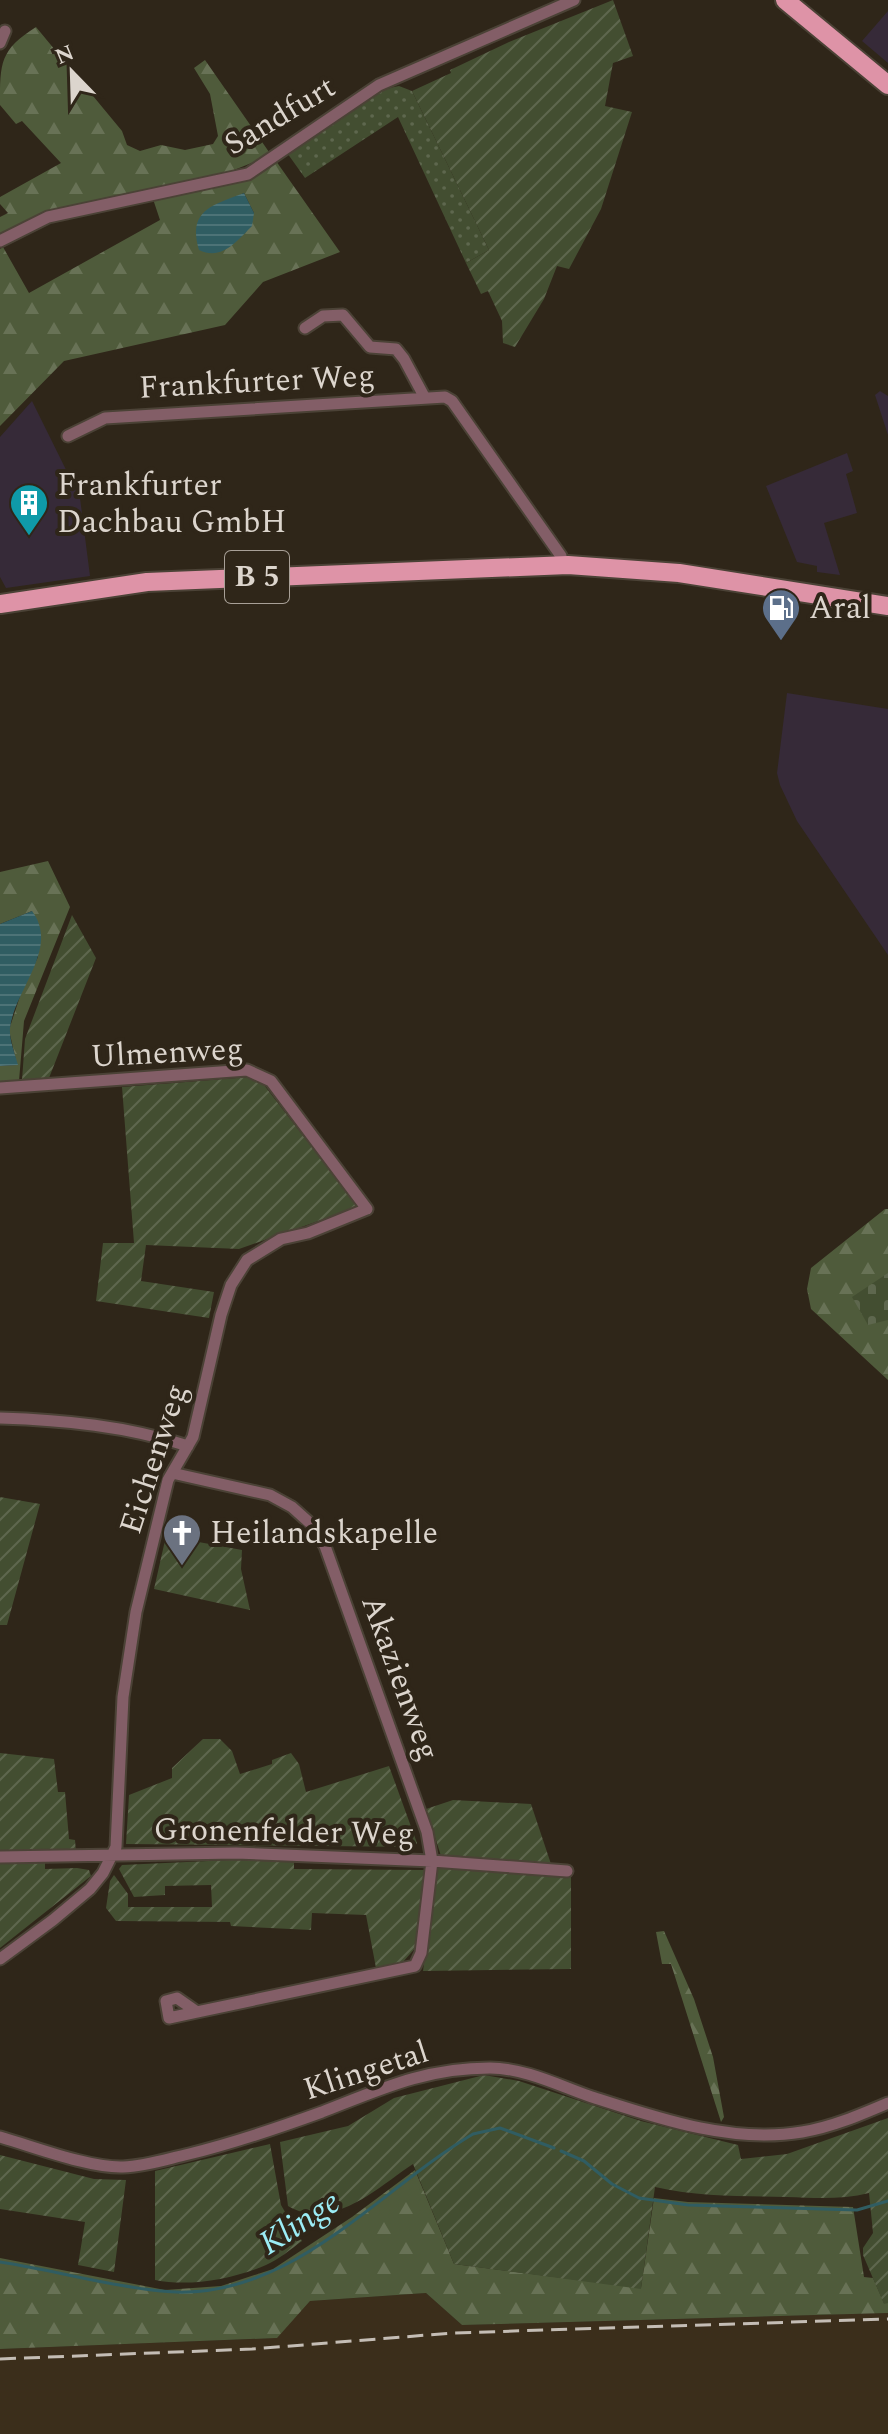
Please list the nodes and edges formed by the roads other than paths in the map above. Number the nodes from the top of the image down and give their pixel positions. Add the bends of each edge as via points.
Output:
1 (574, 0) edge
2 (785, 0) edge
3 (888, 85) edge
4 (0, 241) edge
5 (305, 328) dead end
6 (425, 398) junction
7 (68, 436) dead end
8 (564, 562) junction
9 (888, 599) edge
10 (0, 604) edge
11 (888, 606) edge
12 (0, 1088) edge
13 (367, 1209) joint
14 (0, 1418) edge
15 (188, 1446) junction
16 (172, 1473) junction
17 (0, 1857) edge
18 (112, 1857) junction
19 (432, 1861) junction
20 (567, 1871) dead end
21 (0, 1959) edge
22 (197, 2012) dead end
23 (888, 2103) edge
24 (0, 2137) edge

1 - 4 street, Sandfurt via 379,85 248,174 48,217
2 - 3 main road
5 - 6 street via 323,316 343,315 370,347 396,349
6 - 7 street, Frankfurter Weg via 114,417
6 - 8 street, Frankfurter Weg via 452,401
8 - 9 main road, B 5 via 633,559
8 - 10 main road, B 5 via 147,582
8 - 11 main road, B 5 via 679,573
12 - 13 street, Ulmenweg via 247,1070 260,1074 271,1081
13 - 15 street, Eichenweg via 281,1239 247,1260 221,1315
14 - 15 street via 102,1426
15 - 16 street, Eichenweg
16 - 18 street, Eichenweg via 136,1612 123,1697
16 - 19 street, Akazienweg via 270,1495 311,1524 325,1546 355,1627 427,1832
17 - 18 street, Gronenfelder Weg
18 - 19 street, Gronenfelder Weg via 236,1853
18 - 21 street via 90,1889
19 - 20 street, Gronenfelder Weg
19 - 22 street via 415,1966
23 - 24 street, Klingetal via 804,2132 726,2134 520,2072 466,2069 387,2085 272,2130 149,2163 108,2166

